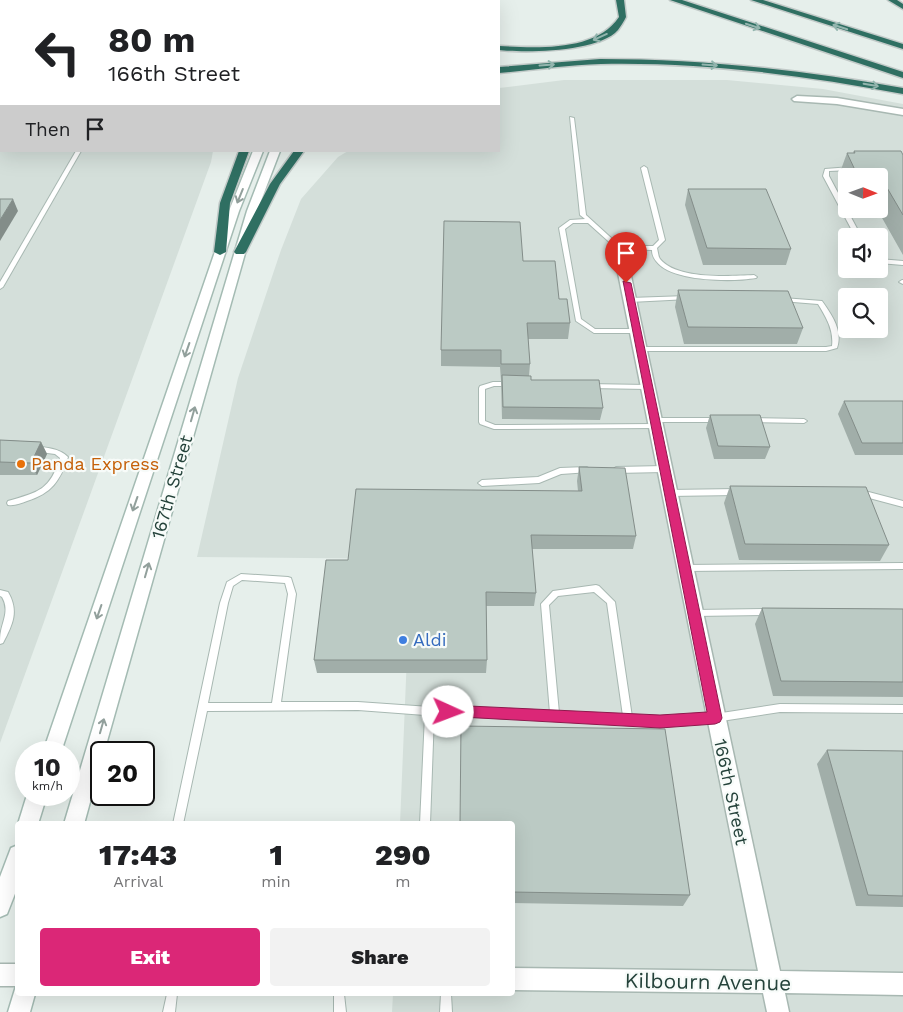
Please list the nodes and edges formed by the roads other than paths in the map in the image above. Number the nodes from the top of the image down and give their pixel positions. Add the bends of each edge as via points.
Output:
1 (620, 0) edge
2 (674, 0) edge
3 (755, 0) edge
4 (785, 0) edge
5 (892, 0) edge
6 (903, 7) edge
7 (822, 12) dead end
8 (903, 47) edge
9 (500, 48) edge
10 (500, 70) edge
11 (903, 75) edge
12 (903, 91) edge
13 (797, 99) dead end
14 (903, 112) edge
15 (572, 118) dead end
16 (78, 152) edge
17 (244, 152) edge
18 (258, 152) edge
19 (275, 152) edge
20 (298, 152) edge
21 (644, 168) dead end
22 (838, 170) edge
23 (838, 198) edge
24 (590, 221) junction
25 (619, 248) junction
26 (654, 248) junction
27 (220, 252) junction
28 (240, 252) junction
29 (888, 262) edge
30 (903, 263) edge
31 (754, 277) dead end
32 (0, 287) edge
33 (697, 298) edge
34 (630, 300) junction
35 (771, 300) edge
36 (636, 332) junction
37 (640, 349) junction
38 (521, 384) edge
39 (577, 386) edge
40 (647, 387) junction
41 (723, 420) edge
42 (742, 420) edge
43 (804, 421) dead end
44 (655, 423) junction
45 (27, 448) edge
46 (664, 469) junction
47 (595, 470) edge
48 (604, 470) edge
49 (482, 483) dead end
50 (853, 491) edge
51 (746, 492) edge
52 (669, 493) junction
53 (11, 503) dead end
54 (903, 504) edge
55 (903, 566) edge
56 (684, 568) junction
57 (0, 593) edge
58 (776, 612) edge
59 (693, 613) junction
60 (0, 640) edge
61 (203, 707) junction
62 (276, 707) junction
63 (903, 709) edge
64 (430, 711) junction
65 (555, 716) junction
66 (715, 718) junction
67 (628, 720) junction
68 (56, 741) edge
69 (34, 806) edge
70 (29, 821) edge
71 (75, 821) edge
72 (179, 821) edge
73 (425, 821) edge
74 (15, 864) edge
75 (0, 907) edge
76 (0, 975) edge
77 (15, 975) edge
78 (515, 979) edge
79 (773, 982) junction
80 (903, 984) edge
81 (23, 996) edge
82 (172, 996) edge
83 (339, 996) edge
84 (446, 996) edge
85 (19, 1012) edge
86 (169, 1012) edge
87 (340, 1012) edge
88 (446, 1012) edge
89 (778, 1012) edge

1 -> 9 highway via 624,8 622,17 617,26 602,38 542,49
2 -> 11 highway
8 -> 3 highway
4 - 7 highway
5 - 6 highway
10 -> 12 highway via 572,63 675,63 811,75
13 - 14 main road via 837,101
15 - 24 lane via 583,215
16 - 32 lane
17 - 27 highway via 225,204
18 -> 27 main road, 167th Street
19 - 28 main road, 167th Street
20 - 28 highway via 275,184
21 - 26 lane via 662,233 662,240
22 - 23 lane via 827,170 826,176
24 - 25 lane
24 - 36 lane via 572,221 562,228 578,320 594,331
25 - 26 lane
25 - 34 main road, 166th Street
26 - 31 lane via 658,261 669,270 697,276
27 -> 68 main road, 167th Street
71 -> 28 main road, 167th Street
29 - 30 lane
33 - 34 lane
34 - 36 main road, 166th Street
35 - 37 lane via 820,302 838,336 836,347
36 - 37 main road, 166th Street
37 - 40 main road, 166th Street
38 - 44 lane via 493,384 482,388 482,422 494,426
39 - 40 lane
40 - 44 main road, 166th Street
41 - 44 lane
42 - 43 lane
44 - 46 main road, 166th Street
45 - 53 lane via 57,452 64,457 61,468 51,487 38,496
46 - 48 lane
46 - 52 main road, 166th Street
47 - 49 lane via 560,471 539,480
50 - 54 lane
51 - 52 lane
52 - 56 main road, 166th Street
55 - 56 lane
56 - 59 main road, 166th Street
57 - 60 lane via 5,594 11,603
58 - 59 lane
59 - 66 main road, 166th Street
61 - 62 lane
61 - 62 lane via 224,603 230,584 241,577 288,580 292,594
61 - 72 lane
62 - 64 lane via 358,706
63 - 66 lane via 780,708
64 - 65 lane
64 - 73 lane
65 - 67 lane
65 - 67 lane via 545,604 556,593 596,588 611,602
66 - 67 lane via 660,722
66 - 79 main road, 166th Street
69 - 70 main road
74 - 75 main road
76 - 77 main road
78 - 79 main road, Kilbourn Avenue
79 - 80 main road, Kilbourn Avenue
79 - 89 main road, 166th Street
81 - 85 main road
82 - 86 lane
83 - 87 lane
84 - 88 lane

